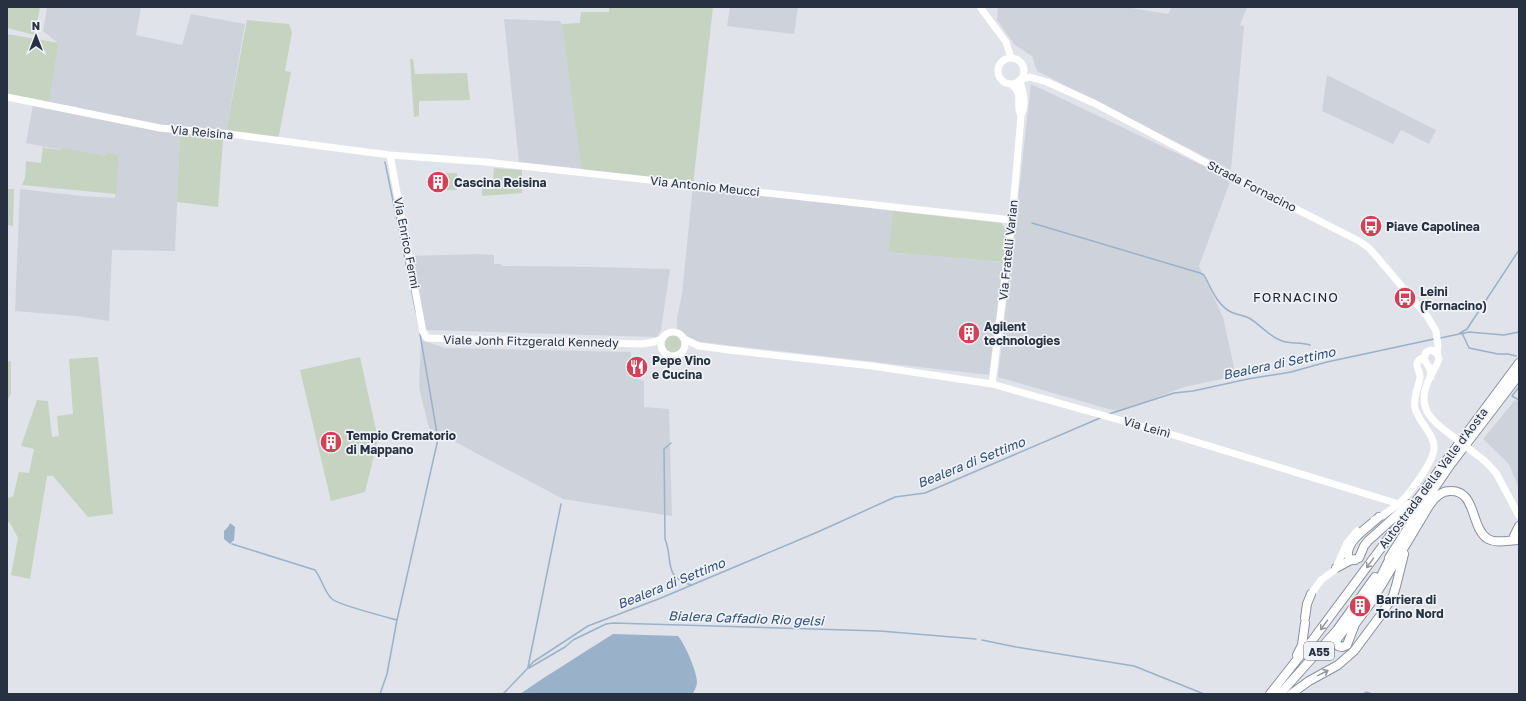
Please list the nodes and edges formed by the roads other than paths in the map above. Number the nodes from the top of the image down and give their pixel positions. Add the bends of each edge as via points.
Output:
1 (980, 7) edge
2 (1007, 59) junction
3 (1024, 69) junction
4 (1021, 80) junction
5 (1047, 82) junction
6 (1011, 84) junction
7 (7, 97) edge
8 (1021, 116) junction
9 (390, 155) junction
10 (398, 155) joint
11 (1012, 220) junction
12 (423, 332) joint
13 (662, 339) junction
14 (684, 339) junction
15 (642, 344) junction
16 (699, 346) junction
17 (684, 350) junction
18 (662, 351) junction
19 (1434, 352) junction
20 (1426, 362) junction
21 (1519, 363) edge
22 (1437, 364) junction
23 (1519, 374) edge
24 (1431, 376) junction
25 (992, 384) junction
26 (1422, 493) junction
27 (1399, 504) junction
28 (1519, 516) edge
29 (1379, 517) junction
30 (1519, 526) edge
31 (1515, 537) edge
32 (1407, 544) junction
33 (1392, 554) junction
34 (1355, 560) junction
35 (1336, 568) junction
36 (1311, 594) joint
37 (1336, 641) junction
38 (1309, 661) junction
39 (1270, 694) edge
40 (1280, 694) edge
41 (1291, 694) edge

1 - 2 street via 1006,42
2 - 3 street via 1014,58 1021,62
2 - 6 street via 998,66 998,74 1002,82
3 - 4 street
3 - 5 street, Strada Fornacino
4 - 5 street, Strada Fornacino via 1030,77
4 - 6 street
4 - 8 street, Via Fratelli Varian via 1024,110
5 - 19 street, Strada Fornacino via 1096,104 1359,241 1369,248 1427,316 1437,340
6 - 8 street, Via Fratelli Varian via 1018,92
7 - 9 street, Via Reisina via 160,128 222,133
8 - 11 street, Via Fratelli Varian
9 - 10 street, Via Reisina
9 - 12 street, Via Enrico Fermi
10 - 11 street, Via Antonio Meucci via 486,162
11 - 25 street, Via Fratelli Varian
12 - 15 street, Viale Jonh Fitzgerald Kennedy via 427,338 434,339
13 - 14 street via 672,332 680,334
13 - 15 street, Viale Jonh Fitzgerald Kennedy
13 - 18 street
14 - 16 street
14 - 17 street
15 - 18 street, Viale Jonh Fitzgerald Kennedy
16 - 17 street
16 - 25 street, Via Leinì via 872,366
17 - 18 street via 680,355 673,357
19 - 20 street via 1426,352
19 - 22 street via 1440,359
20 - 22 street via 1432,366
20 - 24 street
20 - 27 street via 1419,373 1415,408 1434,449 1430,463
21 - 26 highway, Autostrada della Valle d'Aosta
22 - 24 street
23 - 33 highway, Autostrada della Valle d'Aosta via 1451,464
24 - 28 street, bridge via 1424,392 1426,410 1432,420 1496,472
25 - 27 street, Via Leinì via 1112,417
26 - 34 highway via 1368,541 1360,557
26 -> 39 highway, Autostrada della Valle d'Aosta / A55
27 - 29 street
29 - 34 highway via 1350,545 1348,556
29 - 35 street via 1350,539
30 - 31 highway
31 - 32 highway via 1497,542 1488,538 1479,528 1465,496 1452,490 1435,497
32 - 37 highway via 1355,624 1347,645 1340,647
41 -> 32 highway via 1338,665 1357,646 1393,596
33 - 37 highway via 1372,594
33 - 38 highway, Autostrada della Valle d'Aosta / A55 via 1337,630
34 - 35 highway
35 - 36 street
36 - 39 highway via 1307,604 1302,645
37 - 38 highway
38 - 40 highway, A55

